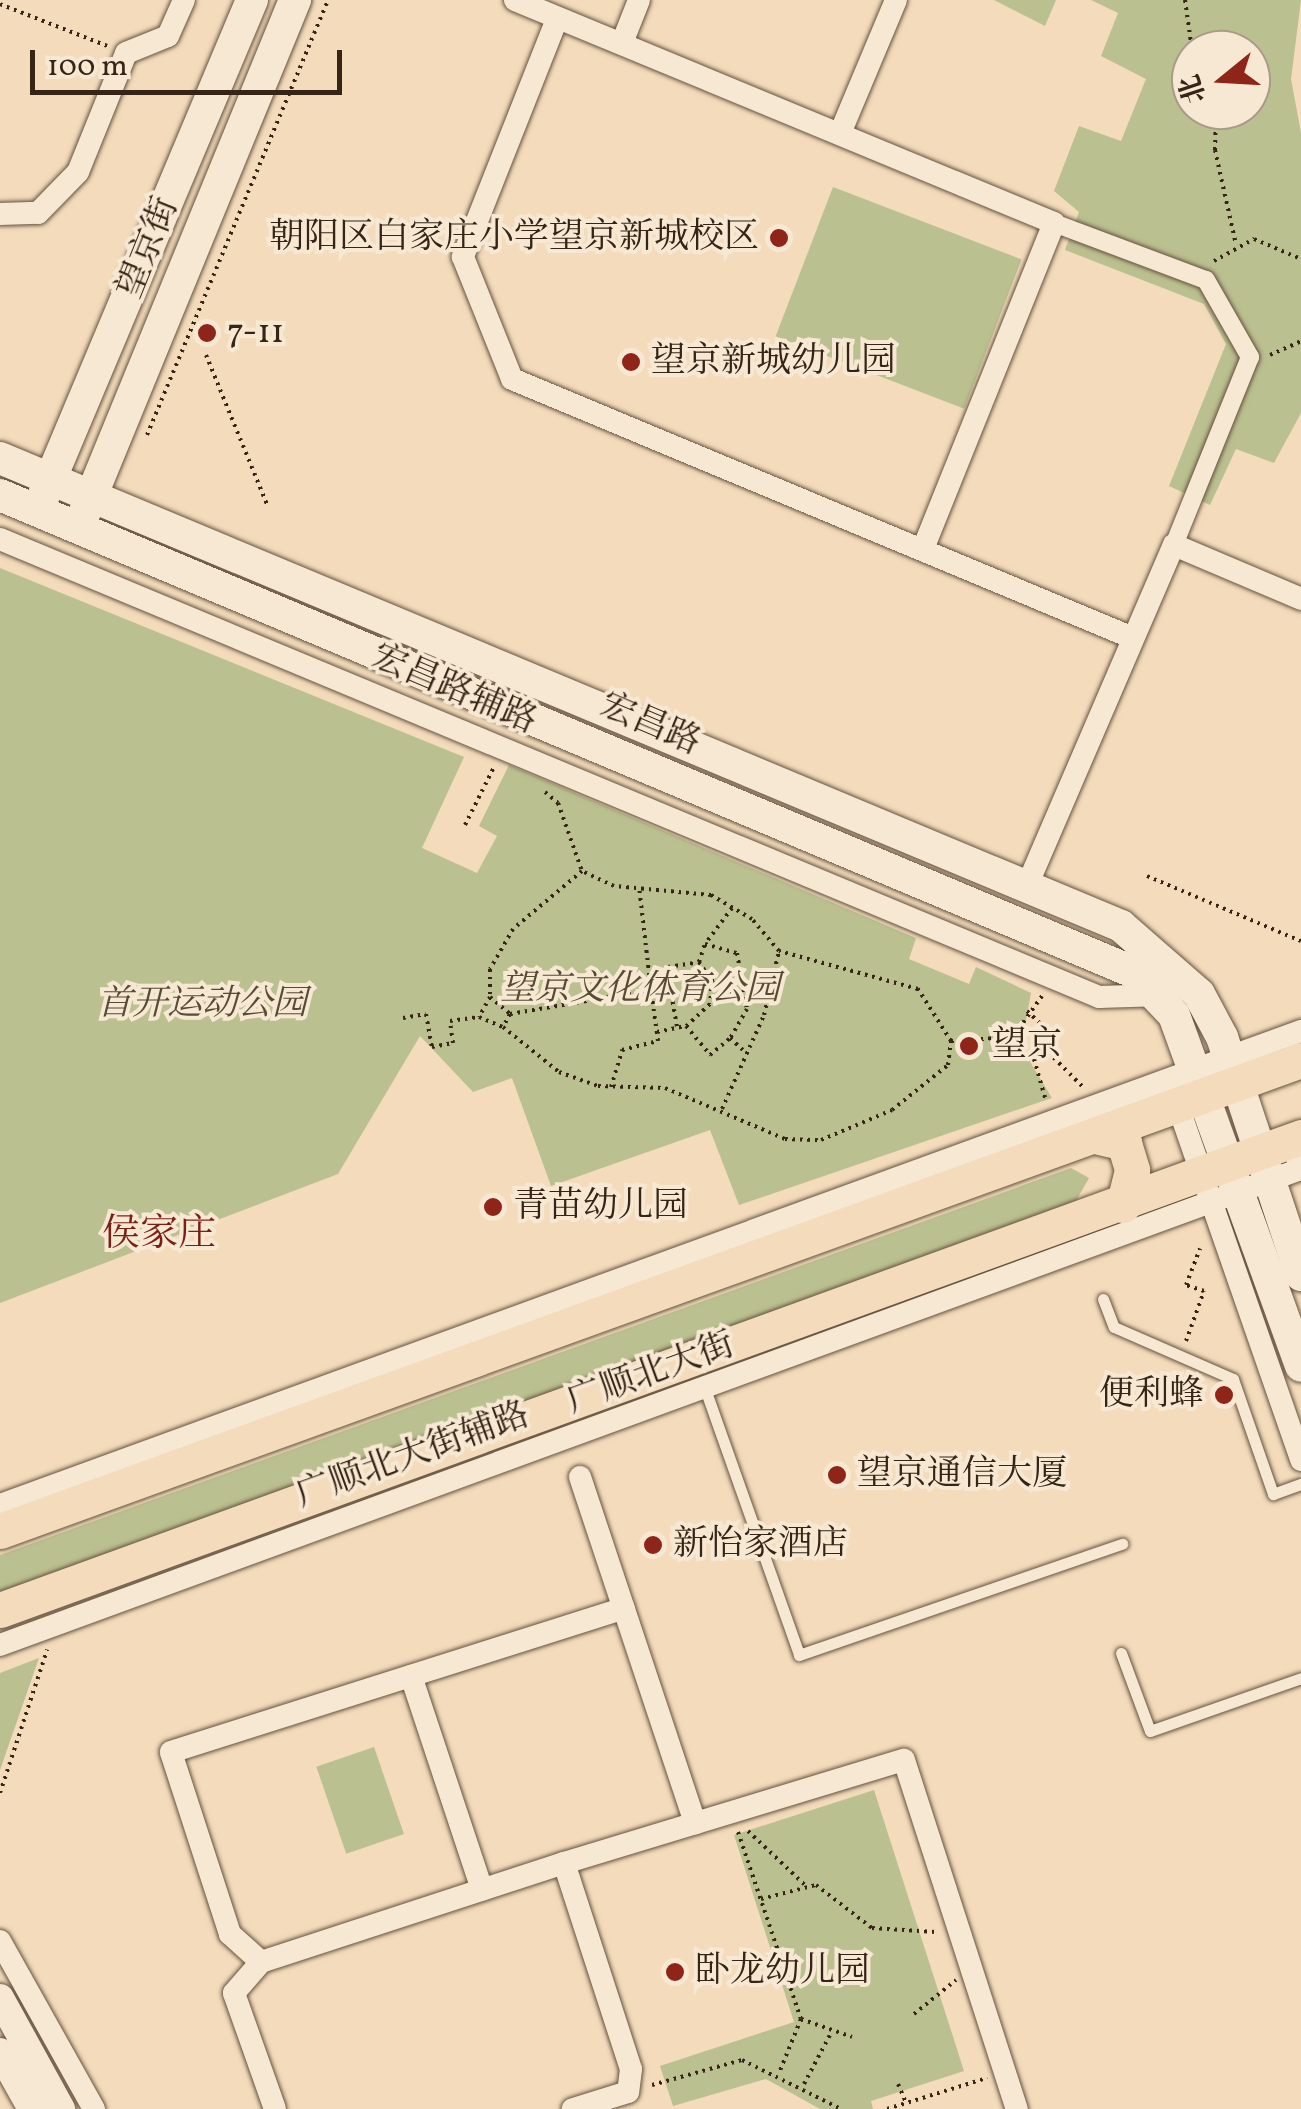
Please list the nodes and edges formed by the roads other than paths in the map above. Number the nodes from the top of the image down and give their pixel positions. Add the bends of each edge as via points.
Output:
1 (184, 0) edge
2 (252, 0) edge
3 (295, 0) edge
4 (515, 0) edge
5 (639, 0) edge
6 (896, 0) edge
7 (557, 19) junction
8 (622, 42) junction
9 (841, 131) junction
10 (0, 214) edge
11 (1054, 223) junction
12 (0, 458) edge
13 (50, 477) junction
14 (92, 493) junction
15 (0, 495) edge
16 (39, 510) junction
17 (80, 528) junction
18 (0, 538) edge
19 (1174, 545) junction
20 (924, 546) junction
21 (1301, 599) edge
22 (1133, 638) junction
23 (1026, 888) junction
24 (1162, 995) junction
25 (1301, 1032) edge
26 (1301, 1060) edge
27 (1211, 1075) junction
28 (1100, 1137) junction
29 (1298, 1149) edge
30 (1234, 1179) junction
31 (1123, 1206) junction
32 (1301, 1275) edge
33 (1103, 1299) dead end
34 (1301, 1366) edge
35 (699, 1373) junction
36 (1301, 1460) edge
37 (580, 1477) dead end
38 (1301, 1484) edge
39 (0, 1505) edge
40 (0, 1531) edge
41 (1122, 1544) dead end
42 (624, 1608) junction
43 (0, 1610) edge
44 (0, 1645) edge
45 (1121, 1653) dead end
46 (411, 1676) junction
47 (1301, 1678) edge
48 (695, 1824) junction
49 (564, 1863) junction
50 (482, 1890) junction
51 (0, 1940) edge
52 (261, 1962) junction
53 (0, 1998) edge
54 (0, 2052) edge
55 (32, 2109) edge
56 (61, 2109) edge
57 (94, 2109) edge
58 (274, 2109) edge
59 (573, 2109) edge
60 (1017, 2109) edge

1 - 10 street via 168,36 126,53 78,172 38,213
2 - 13 main road, 望京街
3 - 14 main road, 望京街
4 - 7 street
5 - 8 street
6 - 9 street
7 - 8 street
7 - 20 street via 463,257 512,379
8 - 9 street
9 - 11 street
11 - 19 street via 1206,280 1250,357
11 - 20 street
12 - 13 main road, 宏昌路
13 - 14 main road, 宏昌路
13 - 16 main road, 望京街
14 - 17 main road, 望京街
14 - 23 main road, 宏昌路
15 - 16 main road, 宏昌路
16 - 17 main road, 宏昌路
17 - 24 main road, 宏昌路 via 1132,972
18 - 24 street, 宏昌路辅路 via 1100,997
19 - 21 street
19 - 22 street
20 - 22 street
22 - 23 street
23 - 27 main road, 宏昌路 via 1121,926 1198,994
24 - 27 main road
25 - 27 street
26 - 27 main road, 广顺北大街
27 - 28 main road, 广顺北大街
27 - 30 main road
27 - 39 street
28 - 31 main road via 1124,1143 1132,1170
28 - 40 main road, 广顺北大街
29 - 30 main road, 广顺北大街
30 - 31 main road, 广顺北大街
30 - 32 main road
30 - 34 main road
30 - 35 street, 广顺北大街辅路
30 - 36 street
31 - 35 main road, 广顺北大街
33 - 38 lane via 1114,1328 1233,1379 1273,1494
35 - 41 lane via 798,1655
35 - 43 main road, 广顺北大街
35 - 44 street, 广顺北大街辅路
37 - 42 street
42 - 46 street
42 - 48 street
45 - 47 lane via 1150,1731
46 - 50 street
46 - 52 street via 171,1752 230,1934
48 - 49 street
48 - 60 street via 904,1760
49 - 50 street
49 - 59 street via 631,2069 628,2092
50 - 52 street
51 - 57 street
52 - 58 street via 234,1993
53 - 56 street
54 - 55 street

